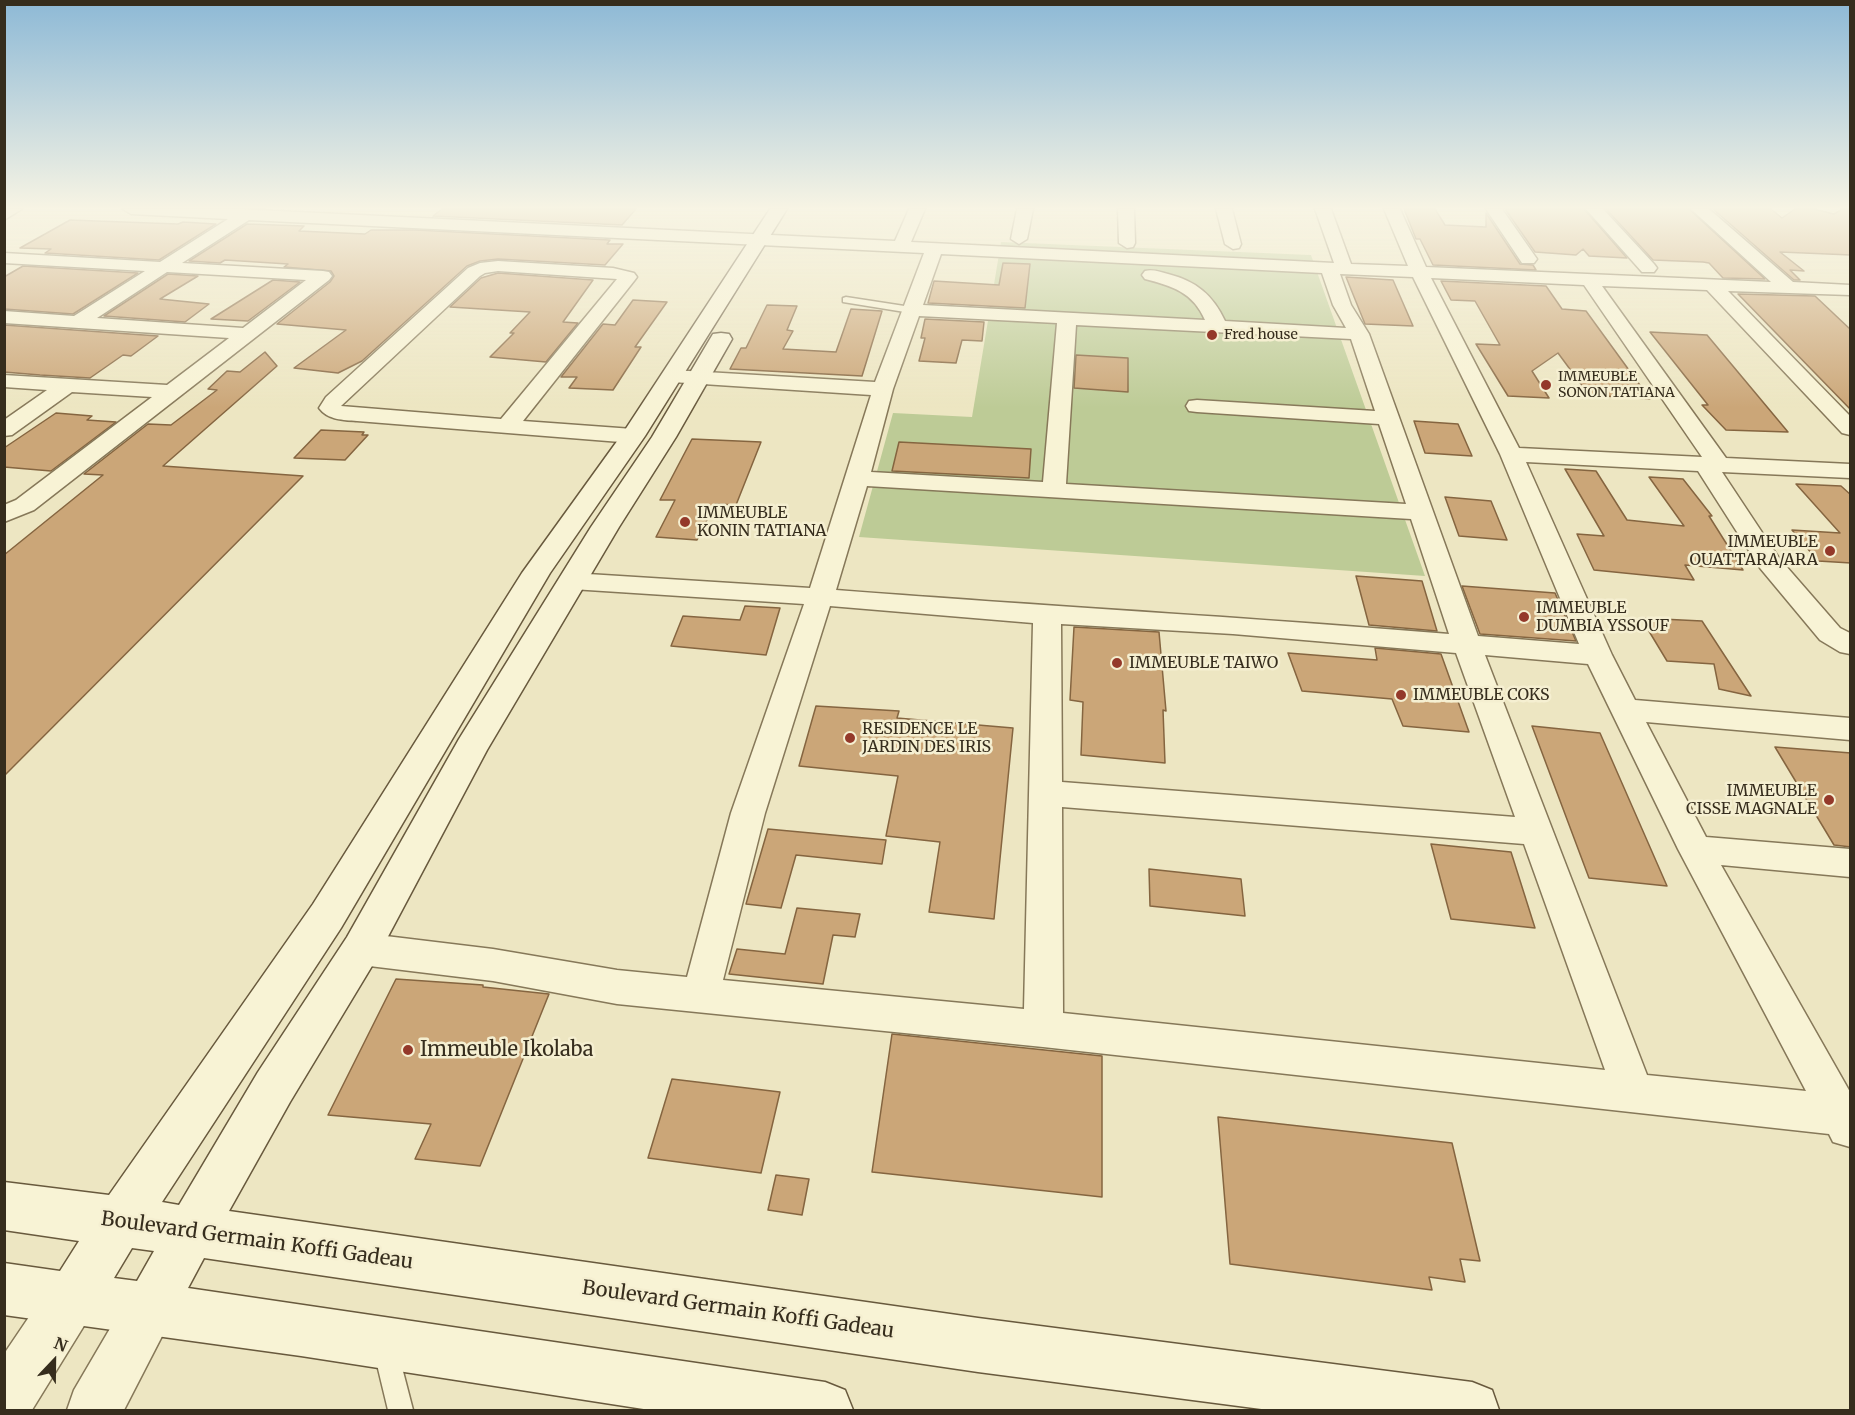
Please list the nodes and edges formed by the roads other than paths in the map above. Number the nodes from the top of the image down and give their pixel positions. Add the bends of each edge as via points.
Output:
1 (152, 275) edge
2 (323, 275) edge
3 (472, 275) edge
4 (621, 275) edge
5 (748, 275) edge
6 (924, 275) edge
7 (1151, 275) edge
8 (1169, 275) edge
9 (1338, 275) edge
10 (1421, 275) edge
11 (1483, 275) edge
12 (1774, 275) edge
13 (1589, 280) junction
14 (1711, 284) junction
15 (1788, 287) junction
16 (1831, 290) junction
17 (1851, 290) edge
18 (846, 300) dead end
19 (1851, 307) edge
20 (1151, 308) junction
21 (911, 310) junction
22 (4, 317) edge
23 (1067, 320) junction
24 (78, 322) junction
25 (1218, 327) junction
26 (249, 334) junction
27 (1359, 334) junction
28 (685, 377) junction
29 (4, 381) edge
30 (68, 385) junction
31 (883, 389) junction
32 (172, 392) junction
33 (1197, 406) dead end
34 (1388, 418) junction
35 (507, 426) junction
36 (1851, 428) edge
37 (4, 430) edge
38 (633, 436) junction
39 (1511, 454) junction
40 (1712, 464) junction
41 (1851, 471) edge
42 (856, 478) junction
43 (1054, 490) junction
44 (1421, 512) junction
45 (4, 515) edge
46 (572, 581) junction
47 (820, 597) junction
48 (1046, 615) junction
49 (1467, 644) junction
50 (1851, 645) edge
51 (1598, 655) junction
52 (1625, 710) junction
53 (1851, 729) edge
54 (1046, 794) junction
55 (1537, 832) junction
56 (1695, 849) junction
57 (1851, 863) edge
58 (361, 949) junction
59 (701, 994) junction
60 (1043, 1029) junction
61 (1634, 1094) junction
62 (1845, 1124) edge
63 (4, 1206) edge
64 (120, 1222) junction
65 (192, 1230) junction
66 (4, 1289) edge
67 (72, 1298) junction
68 (150, 1309) junction
69 (383, 1343) junction
70 (4, 1404) edge
71 (94, 1410) edge
72 (401, 1410) edge
73 (825, 1410) edge
74 (1472, 1410) edge

1 - 24 street
2 - 26 street
3 - 35 street via 333,401 330,408 357,415
4 - 35 street via 628,277
5 - 28 main road
6 - 21 street
7 - 20 street
8 - 25 street via 1209,304
9 - 27 street via 1342,305
10 - 39 street
11 - 13 street
12 - 15 street
13 - 14 street
13 - 40 street
14 - 15 street
14 - 36 street
15 - 16 street
16 - 17 street
16 - 19 street
18 - 21 lane
20 - 23 street
20 - 25 street
21 - 23 street
21 - 31 street
22 - 24 street
23 - 43 street
24 - 26 street
25 - 27 street
26 - 32 street
27 - 34 street
28 - 31 street
28 - 38 main road
28 - 46 main road via 664,437
29 - 30 street
30 - 32 street
30 - 37 street
31 - 42 street
32 - 45 street via 25,505
33 - 34 street
34 - 44 street
35 - 38 street
38 - 64 main road via 536,573 327,916
39 - 40 street
39 - 51 street
40 - 41 street
40 - 50 street via 1769,563 1830,634
42 - 43 street
42 - 47 street
43 - 44 street
44 - 49 street
46 - 47 street
46 - 58 main road via 471,748
47 - 48 street
47 - 59 street via 748,813
48 - 49 street
48 - 54 street
49 - 51 street
49 - 55 street
51 - 52 street
52 - 53 street
52 - 56 street
54 - 55 street
54 - 60 street
55 - 61 street
56 - 57 street
56 - 62 street
58 - 59 street via 493,965 617,987
58 - 65 main road via 274,1087
59 - 60 street
60 - 61 street
61 - 62 street
63 - 64 main road, Boulevard Germain Koffi Gadeau
64 - 65 main road, Boulevard Germain Koffi Gadeau
64 - 67 main road
65 - 68 main road
65 - 74 main road, Boulevard Germain Koffi Gadeau via 978,1345
66 - 67 main road
67 - 68 main road
67 - 70 main road
68 - 69 main road
68 - 71 main road
69 - 72 lane
69 - 73 main road

